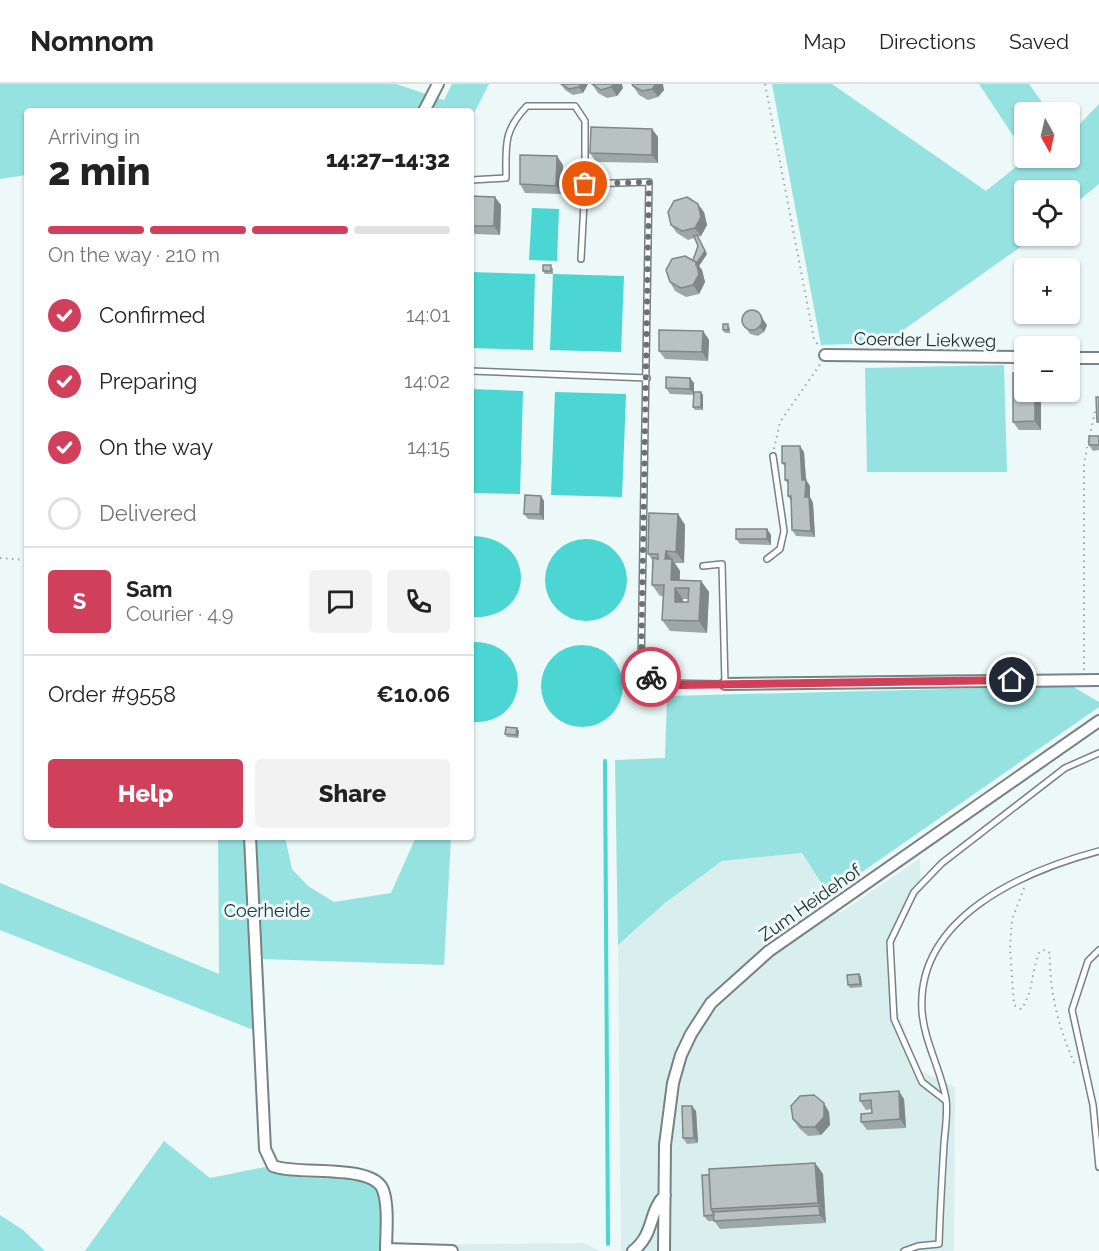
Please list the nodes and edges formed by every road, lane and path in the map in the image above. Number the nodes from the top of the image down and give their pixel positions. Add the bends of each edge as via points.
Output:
1 (438, 84) edge
2 (765, 84) edge
3 (426, 108) edge
4 (474, 180) edge
5 (585, 184) junction
6 (581, 259) dead end
7 (825, 355) junction
8 (1014, 357) edge
9 (1080, 358) edge
10 (1099, 358) edge
11 (474, 371) edge
12 (647, 378) junction
13 (1097, 405) edge
14 (773, 456) joint
15 (0, 558) edge
16 (767, 559) dead end
17 (24, 560) edge
18 (703, 566) dead end
19 (1084, 678) junction
20 (1099, 680) edge
21 (725, 684) junction
22 (1099, 721) edge
23 (1099, 753) edge
24 (250, 840) edge
25 (1099, 851) edge
26 (1027, 877) junction
27 (1099, 950) edge
28 (1078, 1073) dead end
29 (946, 1100) junction
30 (1099, 1167) edge
31 (664, 1195) junction
32 (939, 1248) edge
33 (386, 1250) edge
34 (399, 1250) edge
35 (452, 1251) edge
36 (633, 1251) edge
37 (664, 1251) edge
38 (904, 1251) edge

1 - 3 street
2 - 7 path via 814,339
4 - 5 lane via 506,178 507,135 512,122 527,106 575,106 585,121
5 - 6 lane
5 - 12 lane via 649,182
7 - 8 street, Coerder Liekweg
7 - 14 path via 780,422
9 - 10 street
11 - 12 lane
12 - 21 lane via 641,667 656,683
13 - 19 path via 1084,463
14 - 16 lane via 784,531 780,549
15 - 17 path
18 - 21 lane via 722,564
19 - 20 street
19 - 21 street
22 - 31 street, Zum Heidehof via 769,951 711,1003 681,1055 673,1083
23 - 29 lane via 1065,768 942,863 914,892 890,942 894,1019 922,1082
24 - 33 street via 265,1149 273,1166 287,1171 365,1174 378,1181 383,1192
25 - 26 lane via 1056,862
26 - 28 path via 1012,920 1014,1005 1022,1009 1028,1001 1040,951 1050,953 1053,997
26 - 29 lane via 972,908 932,956 924,982 922,1012
27 - 30 lane via 1088,961 1072,1011 1093,1105
29 - 32 lane
31 - 36 street, Zum Heidehof via 655,1206 647,1235
31 - 37 street, Zum Heidehof
32 - 38 lane via 918,1246
33 - 34 street
34 - 35 street

